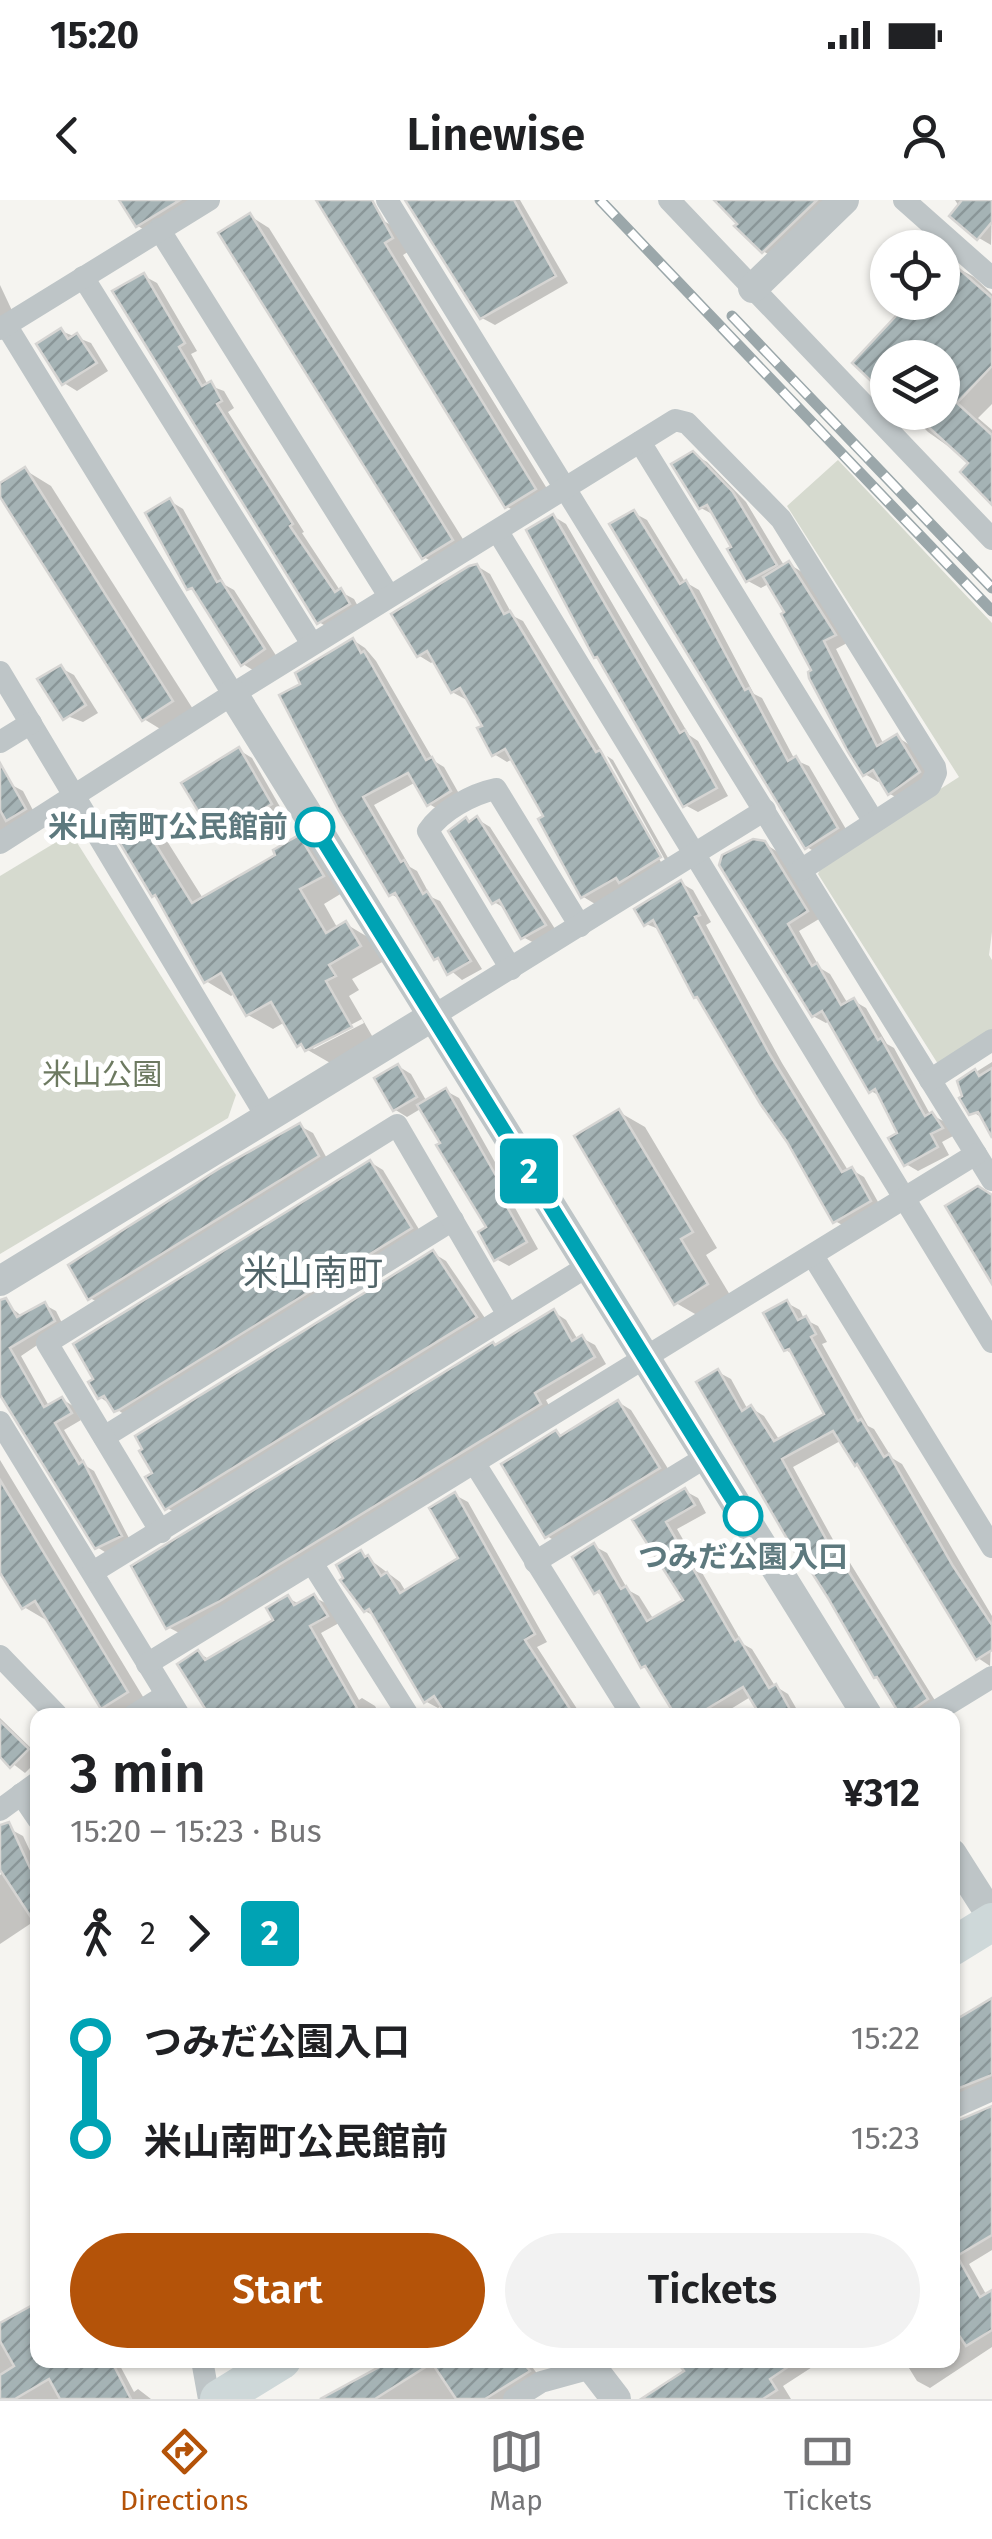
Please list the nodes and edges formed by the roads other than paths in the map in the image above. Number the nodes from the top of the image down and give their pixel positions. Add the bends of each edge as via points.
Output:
1 (209, 200) edge
2 (388, 200) edge
3 (668, 200) edge
4 (844, 200) edge
5 (904, 200) edge
6 (159, 229) junction
7 (83, 277) junction
8 (992, 278) edge
9 (753, 288) junction
10 (3, 327) edge
11 (640, 442) junction
12 (566, 490) junction
13 (498, 532) junction
14 (992, 539) edge
15 (389, 596) junction
16 (312, 644) junction
17 (0, 672) edge
18 (233, 694) junction
19 (31, 723) junction
20 (0, 742) edge
21 (74, 798) junction
22 (765, 810) junction
23 (874, 822) junction
24 (0, 843) edge
25 (694, 854) junction
26 (801, 870) junction
27 (580, 926) junction
28 (511, 969) junction
29 (433, 1016) junction
30 (992, 1040) edge
31 (930, 1080) junction
32 (266, 1116) junction
33 (976, 1154) junction
34 (992, 1180) edge
35 (904, 1199) junction
36 (453, 1220) junction
37 (814, 1256) junction
38 (588, 1266) junction
39 (0, 1281) edge
40 (508, 1316) junction
41 (992, 1342) edge
42 (644, 1356) junction
43 (0, 1422) edge
44 (104, 1437) junction
45 (706, 1457) junction
46 (475, 1464) junction
47 (161, 1532) junction
48 (992, 1547) edge
49 (312, 1562) junction
50 (535, 1562) junction
51 (93, 1572) junction
52 (0, 1656) edge
53 (147, 1664) junction
54 (992, 1677) edge
55 (166, 1694) junction
56 (50, 1708) edge
57 (145, 1708) edge
58 (175, 1708) edge
59 (404, 1708) edge
60 (628, 1708) edge
61 (863, 1708) edge
62 (941, 1708) edge
63 (29, 1788) edge
64 (0, 1810) edge
65 (960, 1867) edge
66 (992, 1920) edge
67 (960, 1941) edge
68 (992, 2090) edge
69 (960, 2104) edge
70 (203, 2368) edge
71 (269, 2368) edge
72 (578, 2368) edge
73 (595, 2368) edge
74 (209, 2399) edge
75 (219, 2399) edge
76 (514, 2399) edge
77 (616, 2399) edge

1 - 6 street
2 - 12 street
3 - 9 street
4 - 9 street
5 - 8 street
6 - 7 street
6 - 15 street
7 - 10 street
7 - 16 street
9 - 14 street
10 - 18 street
11 - 12 street
11 - 23 street
11 - 23 street via 675,420 687,422 781,519 934,767 930,786
12 - 13 street
12 - 22 street
13 - 15 street
13 - 25 street
15 - 16 street
16 - 18 street
17 - 19 street
18 - 21 street
18 - 29 street
19 - 20 street
19 - 21 street
21 - 24 street
21 - 32 street
22 - 25 street
22 - 26 street
23 - 26 street
25 - 27 street
25 - 35 street
26 - 31 street
27 - 28 street
27 - 28 street via 496,789 480,792 428,831
28 - 29 street
29 - 32 street
29 - 38 street
30 - 31 street
31 - 33 street
32 - 39 street
33 - 34 street
33 - 35 street
35 - 37 street
35 - 41 street
36 - 40 street
36 - 44 street
36 - 44 street via 397,1125 380,1135 47,1343
37 - 42 street
37 - 48 street
38 - 40 street
38 - 42 street
40 - 47 street
42 - 45 street
42 - 46 street
43 - 51 street
44 - 47 street
45 - 50 street
45 - 61 street
46 - 49 street
46 - 50 street
47 - 51 street
49 - 53 street
49 - 59 street
50 - 60 street
51 - 53 street
52 - 56 street
53 - 55 street
54 - 62 street
55 - 57 street
55 - 58 street
63 - 64 street
65 - 66 street
66 - 67 main road
68 - 69 street
70 - 74 street
71 - 75 main road
72 - 76 street
73 - 77 street

